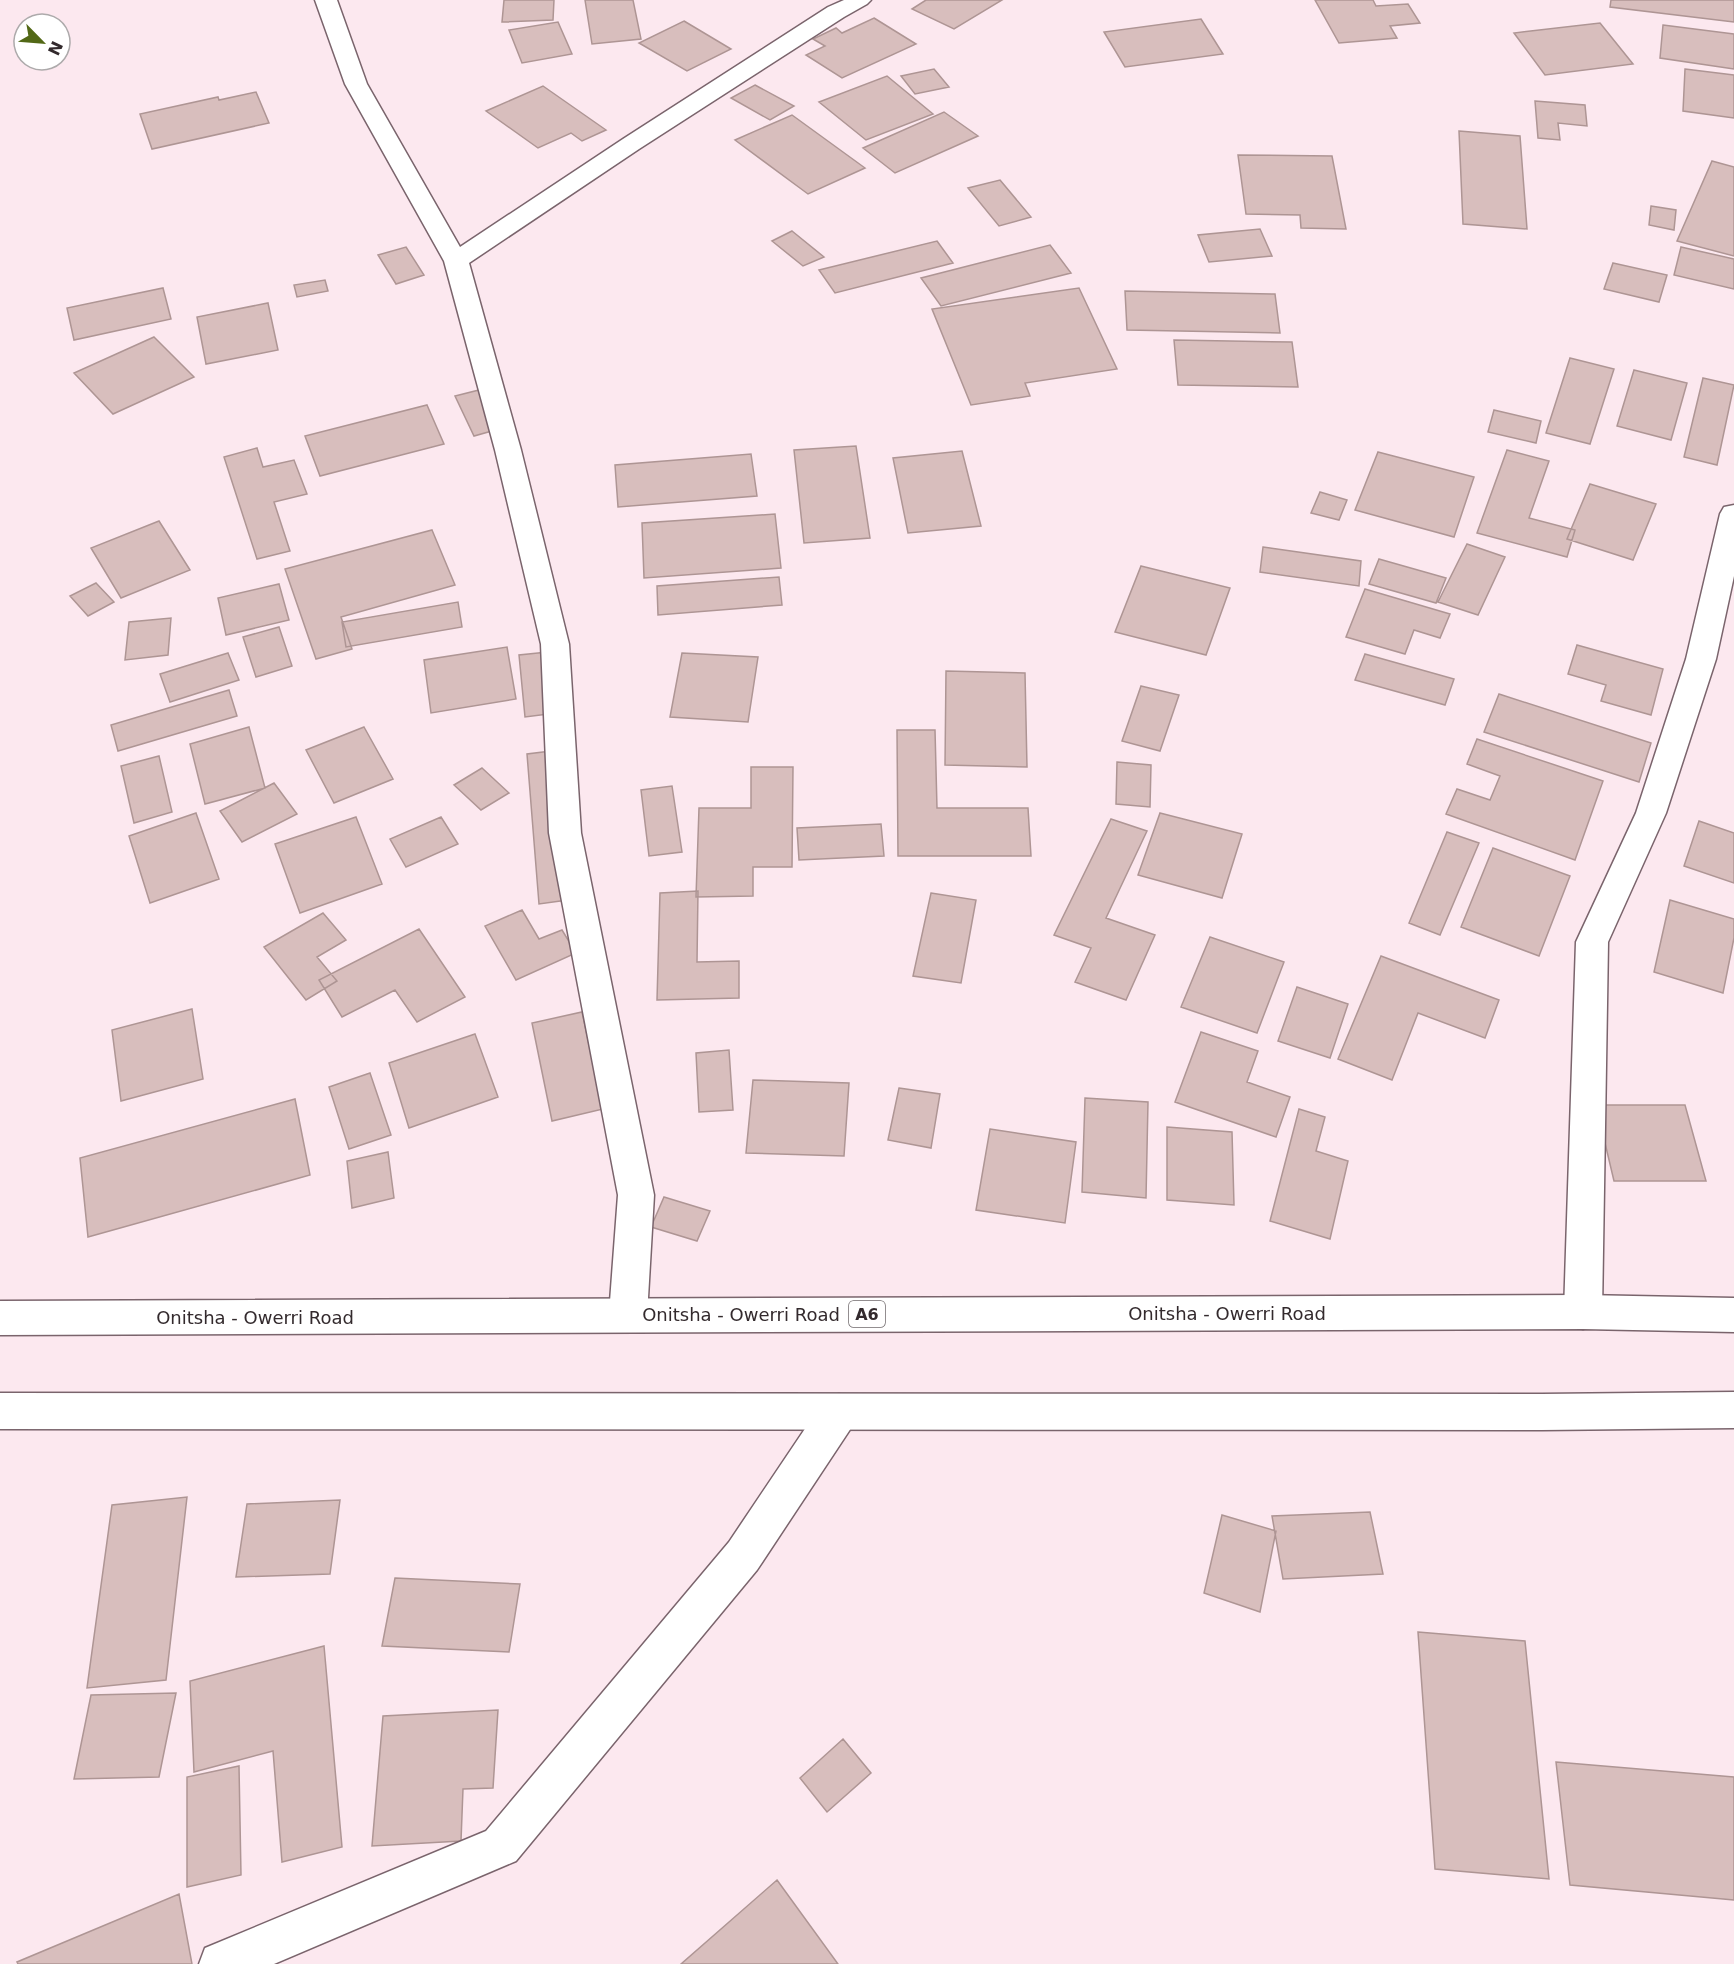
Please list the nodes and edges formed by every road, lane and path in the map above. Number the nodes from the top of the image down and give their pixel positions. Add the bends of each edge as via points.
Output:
1 (326, 0) edge
2 (860, 0) edge
3 (456, 261) junction
4 (1734, 514) edge
5 (1583, 1312) junction
6 (628, 1315) junction
7 (1734, 1315) edge
8 (0, 1318) edge
9 (1734, 1410) edge
10 (0, 1411) edge
11 (839, 1412) junction
12 (221, 1964) edge

1 - 3 main road via 356,84
2 - 3 main road
3 - 6 main road via 508,450 555,644 565,833 636,1195
4 - 5 main road via 1701,658 1651,813 1592,942
5 - 6 main road, Onitsha - Owerri Road / A6
5 - 7 main road, Onitsha - Owerri Road / A6
6 - 8 main road, Onitsha - Owerri Road / A6
9 - 11 main road
10 - 11 main road
11 - 12 main road via 743,1556 501,1846

